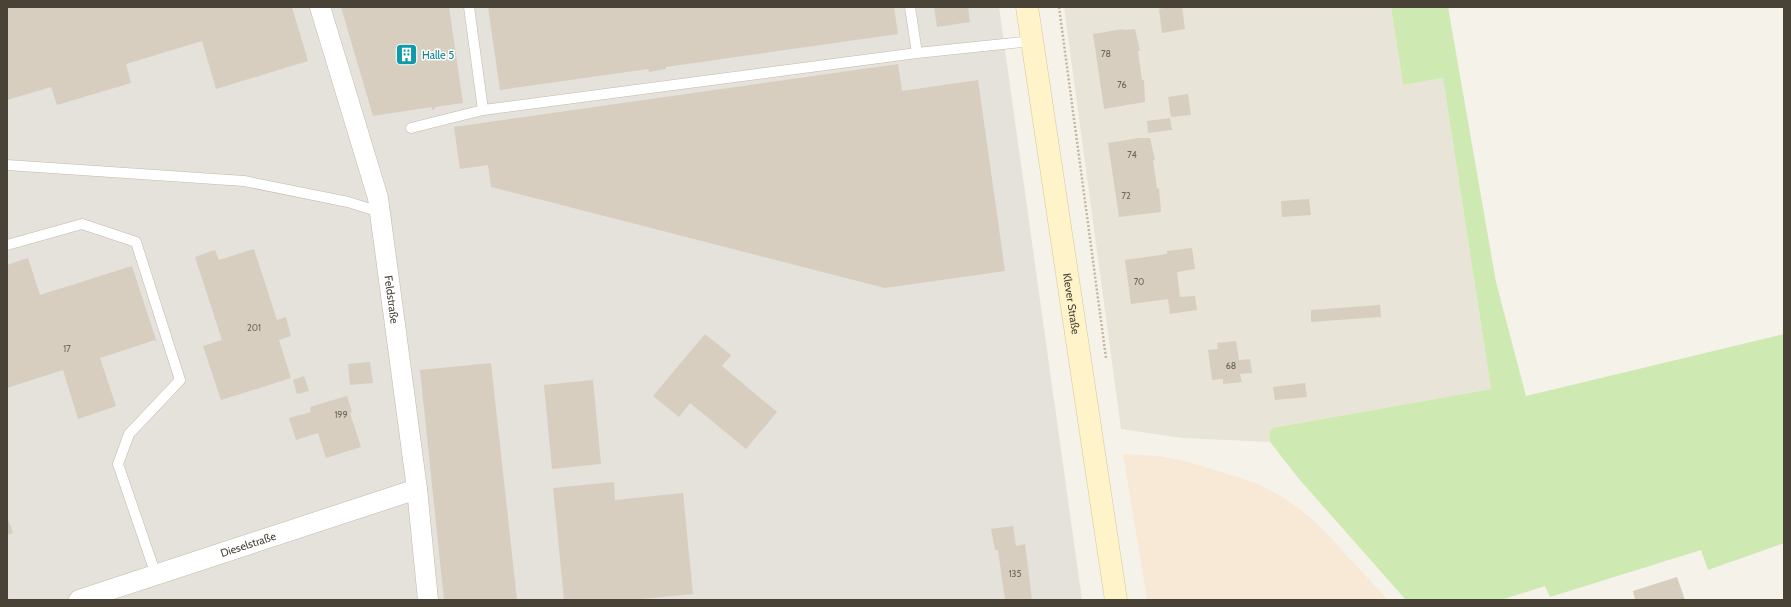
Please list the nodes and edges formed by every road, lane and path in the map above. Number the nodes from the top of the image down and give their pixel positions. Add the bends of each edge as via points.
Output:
1 (320, 7) edge
2 (469, 7) edge
3 (910, 7) edge
4 (1027, 7) edge
5 (1059, 7) edge
6 (1032, 42) junction
7 (916, 53) junction
8 (483, 110) junction
9 (410, 128) dead end
10 (7, 165) edge
11 (380, 212) junction
12 (7, 245) edge
13 (1107, 366) dead end
14 (417, 489) junction
15 (156, 575) junction
16 (79, 600) edge
17 (428, 600) edge
18 (1116, 600) edge

1 - 11 street, Feldstraße via 378,198
2 - 8 lane
3 - 7 lane
4 - 6 street, Klever Straße
5 - 13 path
6 - 7 lane
6 - 18 street, Klever Straße
7 - 8 lane
8 - 9 lane
10 - 11 lane via 244,182 348,202
11 - 14 street, Feldstraße
12 - 15 lane via 82,224 136,242 180,380 129,434 118,464
14 - 15 street, Dieselstraße
14 - 17 street, Feldstraße
15 - 16 street, Dieselstraße

